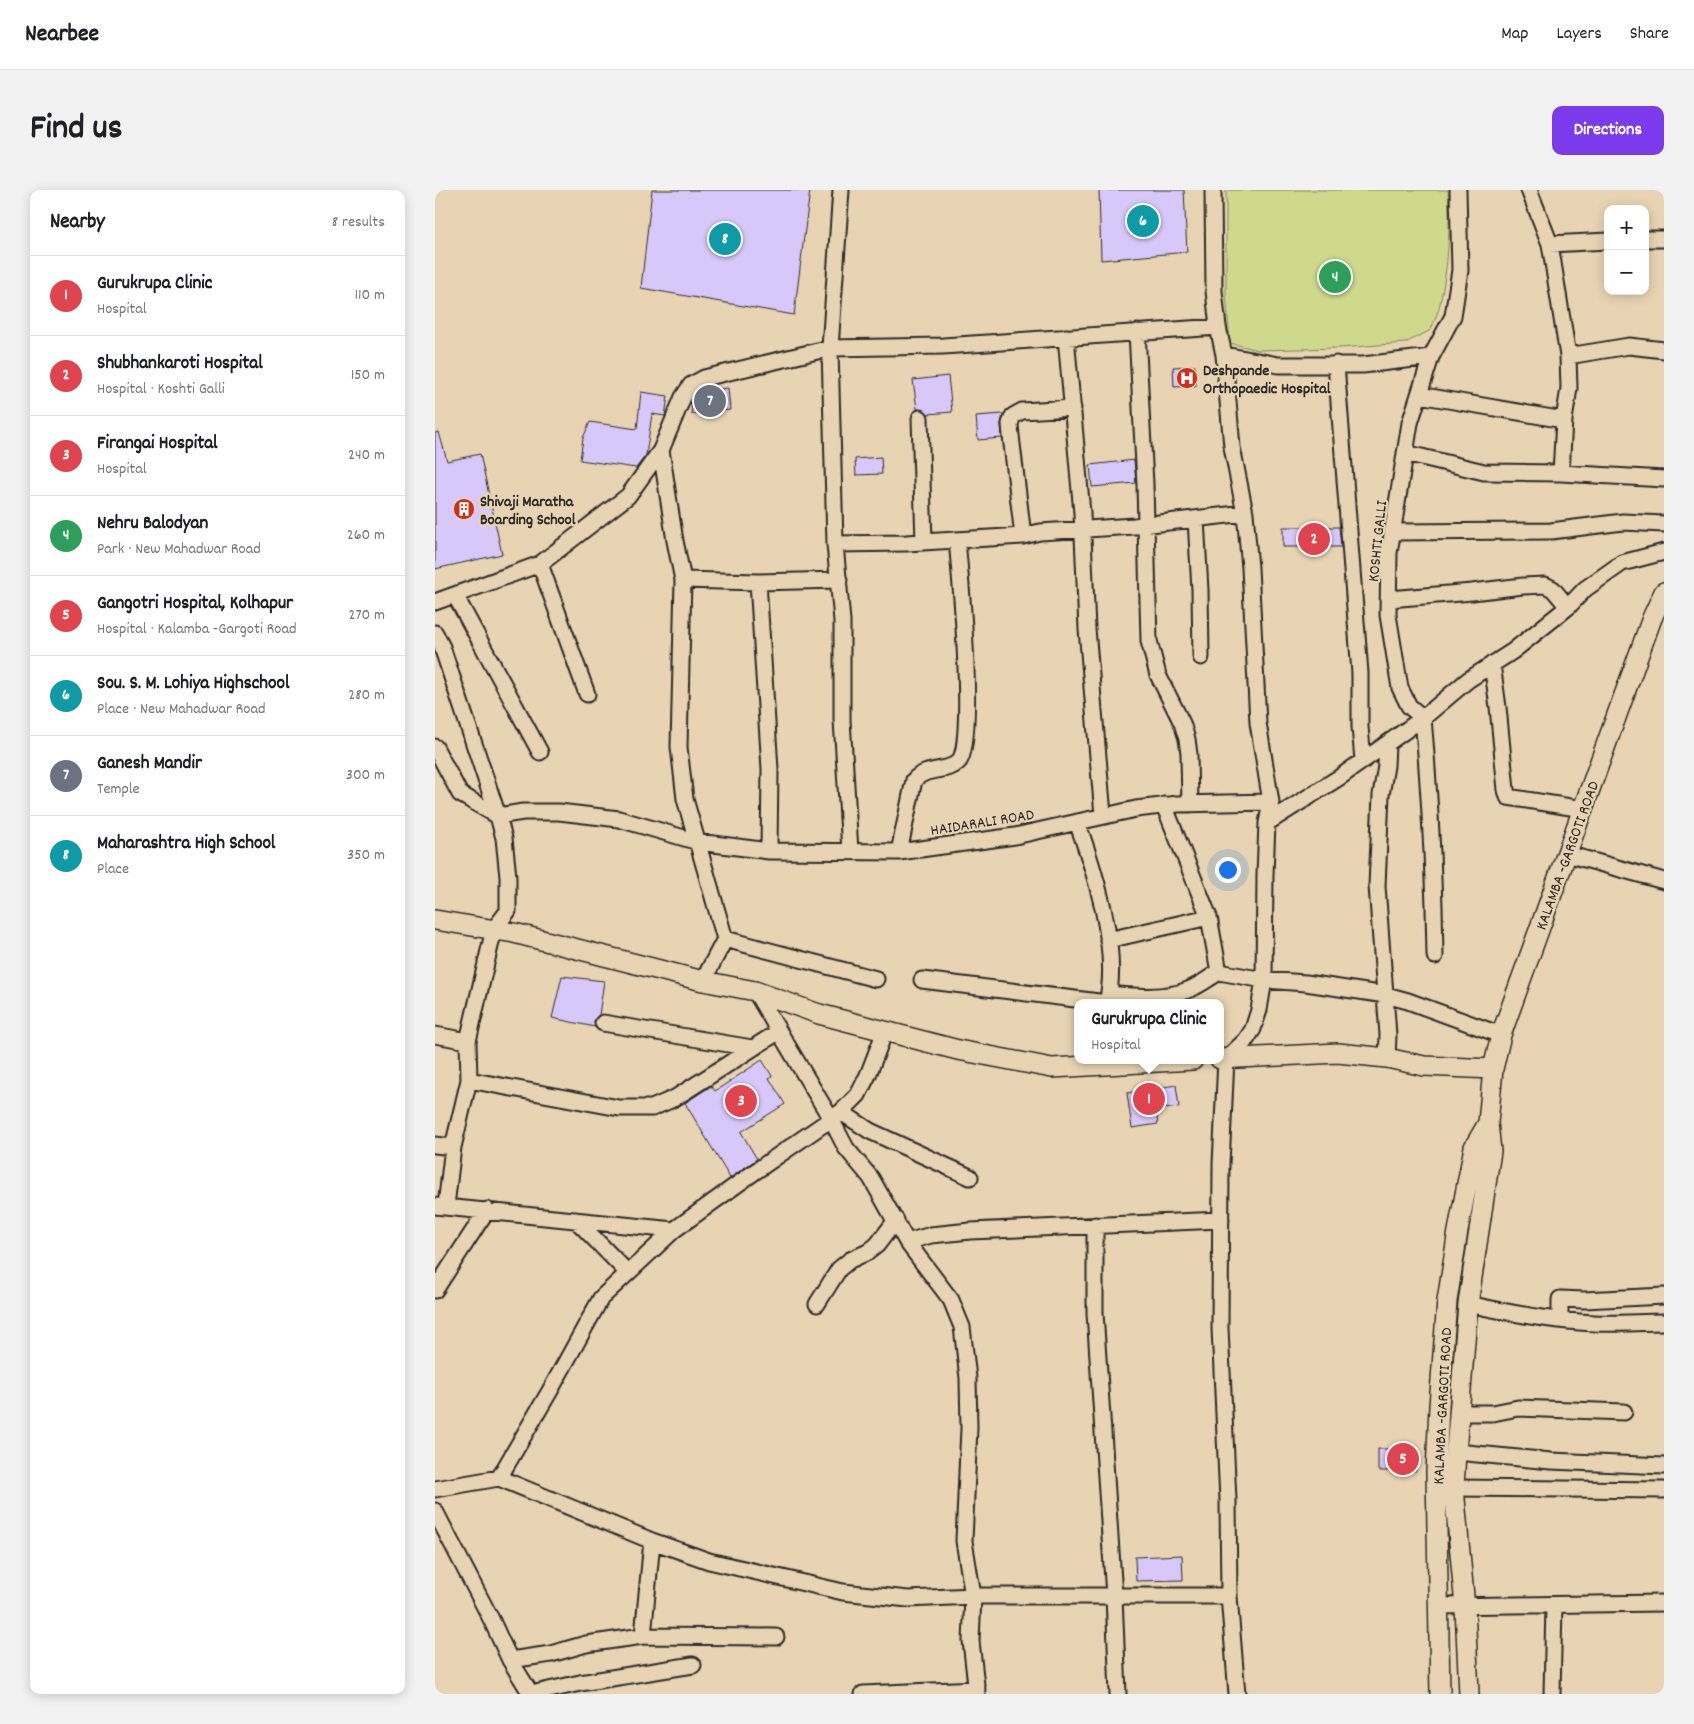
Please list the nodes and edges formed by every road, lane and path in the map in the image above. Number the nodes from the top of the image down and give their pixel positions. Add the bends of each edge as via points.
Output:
1 (841, 190) edge
2 (1213, 190) edge
3 (1458, 190) edge
4 (1529, 190) edge
5 (1649, 239) edge
6 (1664, 239) edge
7 (1604, 241) edge
8 (1550, 244) junction
9 (1218, 327) junction
10 (1137, 332) junction
11 (1066, 337) junction
12 (830, 348) junction
13 (1664, 350) edge
14 (1224, 355) junction
15 (1568, 356) junction
16 (1431, 357) junction
17 (1336, 364) junction
18 (1419, 395) junction
19 (1073, 408) junction
20 (920, 418) dead end
21 (1564, 420) junction
22 (661, 450) junction
23 (1405, 453) junction
24 (1561, 473) junction
25 (1664, 479) edge
26 (1245, 513) junction
27 (1196, 519) junction
28 (1664, 524) edge
29 (1146, 525) junction
30 (1083, 530) junction
31 (1393, 532) junction
32 (1023, 536) junction
33 (957, 540) junction
34 (924, 542) junction
35 (835, 544) junction
36 (1664, 552) edge
37 (540, 564) junction
38 (683, 580) junction
39 (839, 580) junction
40 (758, 582) junction
41 (1664, 592) edge
42 (455, 595) junction
43 (1389, 599) junction
44 (435, 602) edge
45 (1568, 606) junction
46 (1658, 620) edge
47 (435, 634) edge
48 (1201, 656) dead end
49 (1492, 664) junction
50 (587, 694) dead end
51 (1423, 718) junction
52 (1387, 744) junction
53 (435, 747) edge
54 (540, 752) dead end
55 (1363, 760) junction
56 (1271, 802) junction
57 (1191, 804) junction
58 (1164, 805) junction
59 (1583, 809) junction
60 (1103, 815) junction
61 (498, 816) junction
62 (1077, 822) junction
63 (1267, 824) junction
64 (698, 842) junction
65 (769, 851) junction
66 (850, 851) junction
67 (899, 852) junction
68 (1567, 854) junction
69 (1664, 881) edge
70 (1209, 917) junction
71 (435, 920) edge
72 (494, 930) junction
73 (725, 939) junction
74 (1108, 940) junction
75 (1435, 956) dead end
76 (1219, 972) junction
77 (875, 979) dead end
78 (922, 980) dead end
79 (1264, 980) junction
80 (703, 981) junction
81 (755, 991) junction
82 (1386, 995) junction
83 (1098, 999) edge
84 (1107, 999) edge
85 (1115, 999) edge
86 (603, 1023) dead end
87 (885, 1031) junction
88 (778, 1032) junction
89 (435, 1035) edge
90 (1501, 1035) junction
91 (467, 1041) junction
92 (752, 1048) junction
93 (1224, 1058) edge
94 (1387, 1058) junction
95 (1224, 1059) edge
96 (1091, 1064) edge
97 (1223, 1064) edge
98 (1493, 1069) junction
99 (469, 1080) junction
100 (836, 1116) junction
101 (1488, 1123) junction
102 (435, 1145) edge
103 (453, 1147) junction
104 (970, 1177) dead end
105 (440, 1206) edge
106 (487, 1210) junction
107 (576, 1220) junction
108 (896, 1220) junction
109 (1221, 1220) junction
110 (1095, 1226) junction
111 (674, 1230) junction
112 (907, 1242) junction
113 (628, 1273) junction
114 (435, 1290) edge
115 (1664, 1296) edge
116 (817, 1304) dead end
117 (1468, 1304) junction
118 (1560, 1320) junction
119 (1664, 1322) edge
120 (1624, 1412) dead end
121 (1459, 1413) junction
122 (1456, 1452) junction
123 (1664, 1466) edge
124 (499, 1478) junction
125 (1454, 1488) junction
126 (435, 1489) edge
127 (1664, 1490) edge
128 (435, 1511) edge
129 (652, 1541) junction
130 (973, 1596) junction
131 (1114, 1596) junction
132 (1229, 1596) junction
133 (1664, 1603) edge
134 (1438, 1606) junction
135 (1555, 1606) junction
136 (1465, 1607) junction
137 (643, 1636) junction
138 (775, 1637) dead end
139 (510, 1660) junction
140 (693, 1665) dead end
141 (977, 1691) edge
142 (531, 1694) edge
143 (863, 1694) edge
144 (1118, 1694) edge
145 (1237, 1694) edge
146 (1440, 1694) edge
147 (1469, 1694) edge
148 (1552, 1694) edge

1 - 12 street
2 - 9 street via 1214,291
3 - 16 street, KOSHTI GALLI via 1460,270 1453,316
4 - 8 street
5 - 6 street
7 - 8 street
8 - 15 street
9 - 10 street
9 - 14 street
10 - 11 street
10 - 29 street
11 - 12 street via 943,346
11 - 19 street
12 - 22 street via 704,378 691,385
12 - 35 street
13 - 15 street via 1629,346
14 - 17 street via 1278,365
14 - 26 street via 1233,447
15 - 21 street via 1569,388
16 - 17 street via 1363,365
16 - 18 street, KOSHTI GALLI
17 - 55 street via 1359,663
18 - 21 street
18 - 23 street, KOSHTI GALLI
19 - 30 street
19 - 32 street via 1022,411 1013,416 1010,424
20 - 34 street
21 - 24 street
22 - 37 street via 628,496
22 - 38 street
23 - 24 street via 1484,472
23 - 31 street, KOSHTI GALLI
24 - 25 street
26 - 27 street
26 - 56 street via 1258,724
27 - 29 street
27 - 48 street
28 - 31 street via 1623,522 1551,531
29 - 30 street
29 - 57 street via 1149,641 1158,675 1187,739
30 - 32 street
30 - 60 street via 1088,638
31 - 43 street, KOSHTI GALLI via 1389,553
32 - 33 street
33 - 34 street
33 - 67 street via 967,696 965,744 958,763 923,772 914,780
34 - 35 street
35 - 39 street
36 - 45 street via 1622,563 1585,589
37 - 42 street
37 - 50 street
38 - 40 street
38 - 64 street via 679,747 685,799
39 - 40 street
39 - 66 street via 842,720
40 - 65 street via 770,769
41 - 46 main road, KALAMBA -GARGOTI ROAD
42 - 44 street
42 - 54 street
43 - 45 street via 1545,585
43 - 51 street, KOSHTI GALLI via 1388,615 1401,688 1409,706
45 - 49 street
46 - 59 main road, KALAMBA -GARGOTI ROAD
47 - 61 street
49 - 51 street
49 - 59 street via 1508,797
51 - 52 street
51 - 75 street
52 - 55 street
52 - 82 street via 1377,886
53 - 61 street via 460,794
55 - 63 street
56 - 57 street, HAIDARALI ROAD
56 - 63 street
57 - 58 street, HAIDARALI ROAD
58 - 60 street, HAIDARALI ROAD
58 - 70 street
59 - 68 main road, KALAMBA -GARGOTI ROAD
60 - 62 street, HAIDARALI ROAD
61 - 64 street, HAIDARALI ROAD via 559,812 619,819
61 - 72 street via 505,846 508,911
62 - 67 street, HAIDARALI ROAD via 1015,836
62 - 74 street via 1092,864
63 - 79 street
64 - 65 street, HAIDARALI ROAD
64 - 73 street
65 - 66 street, HAIDARALI ROAD
66 - 67 street, HAIDARALI ROAD
68 - 69 street
68 - 90 main road, KALAMBA -GARGOTI ROAD
70 - 74 street
70 - 76 street
71 - 72 main road
72 - 80 main road
72 - 91 street
73 - 77 street
73 - 80 street
74 - 84 street
76 - 79 street
76 - 85 street via 1187,991
78 - 83 street
79 - 82 street
79 - 93 street via 1253,1029 1246,1040
80 - 81 main road
81 - 87 main road via 819,1014
81 - 88 street
82 - 90 street
82 - 94 street
86 - 92 street
87 - 96 main road via 958,1050 1052,1068
87 - 100 street via 858,1095
88 - 92 street
88 - 100 street
89 - 91 street
90 - 98 main road, KALAMBA -GARGOTI ROAD
91 - 99 street
92 - 99 street via 675,1098 652,1108 619,1108
94 - 95 main road via 1338,1053
94 - 98 main road via 1424,1066
97 - 109 street
98 - 101 main road, KALAMBA -GARGOTI ROAD
99 - 103 street
100 - 104 street
100 - 108 street via 846,1148 871,1178
100 - 111 street
101 - 117 main road, KALAMBA -GARGOTI ROAD via 1491,1151
101 - 134 main road, KALAMBA -GARGOTI ROAD via 1474,1147 1447,1301 1436,1472
102 - 103 street
103 - 105 street
105 - 106 street
106 - 107 street
106 - 114 street
107 - 111 street
107 - 113 street
108 - 112 street
108 - 116 street via 877,1245 839,1269
109 - 110 street
109 - 132 street via 1220,1328
110 - 112 street via 970,1231 931,1235
110 - 131 street via 1095,1313
111 - 113 street
112 - 130 street via 951,1300 962,1327 969,1428 964,1540
113 - 124 street via 601,1298
115 - 118 street via 1560,1299
117 - 118 street
117 - 121 main road, KALAMBA -GARGOTI ROAD
118 - 119 street
120 - 121 street via 1518,1408 1493,1413
121 - 122 main road, KALAMBA -GARGOTI ROAD
122 - 123 street via 1551,1461
122 - 125 main road, KALAMBA -GARGOTI ROAD
124 - 126 street
124 - 129 street
125 - 127 street
125 - 136 main road, KALAMBA -GARGOTI ROAD
128 - 139 street
129 - 130 street via 709,1561 843,1592 908,1599
129 - 137 street
130 - 131 street
130 - 141 street via 971,1641
131 - 132 street
131 - 144 street
132 - 145 street
133 - 135 street
134 - 136 street
134 - 146 main road, KALAMBA -GARGOTI ROAD
135 - 136 street
135 - 148 street
136 - 147 main road, KALAMBA -GARGOTI ROAD
137 - 138 street
137 - 139 street
139 - 142 street
140 - 142 street
141 - 143 street

